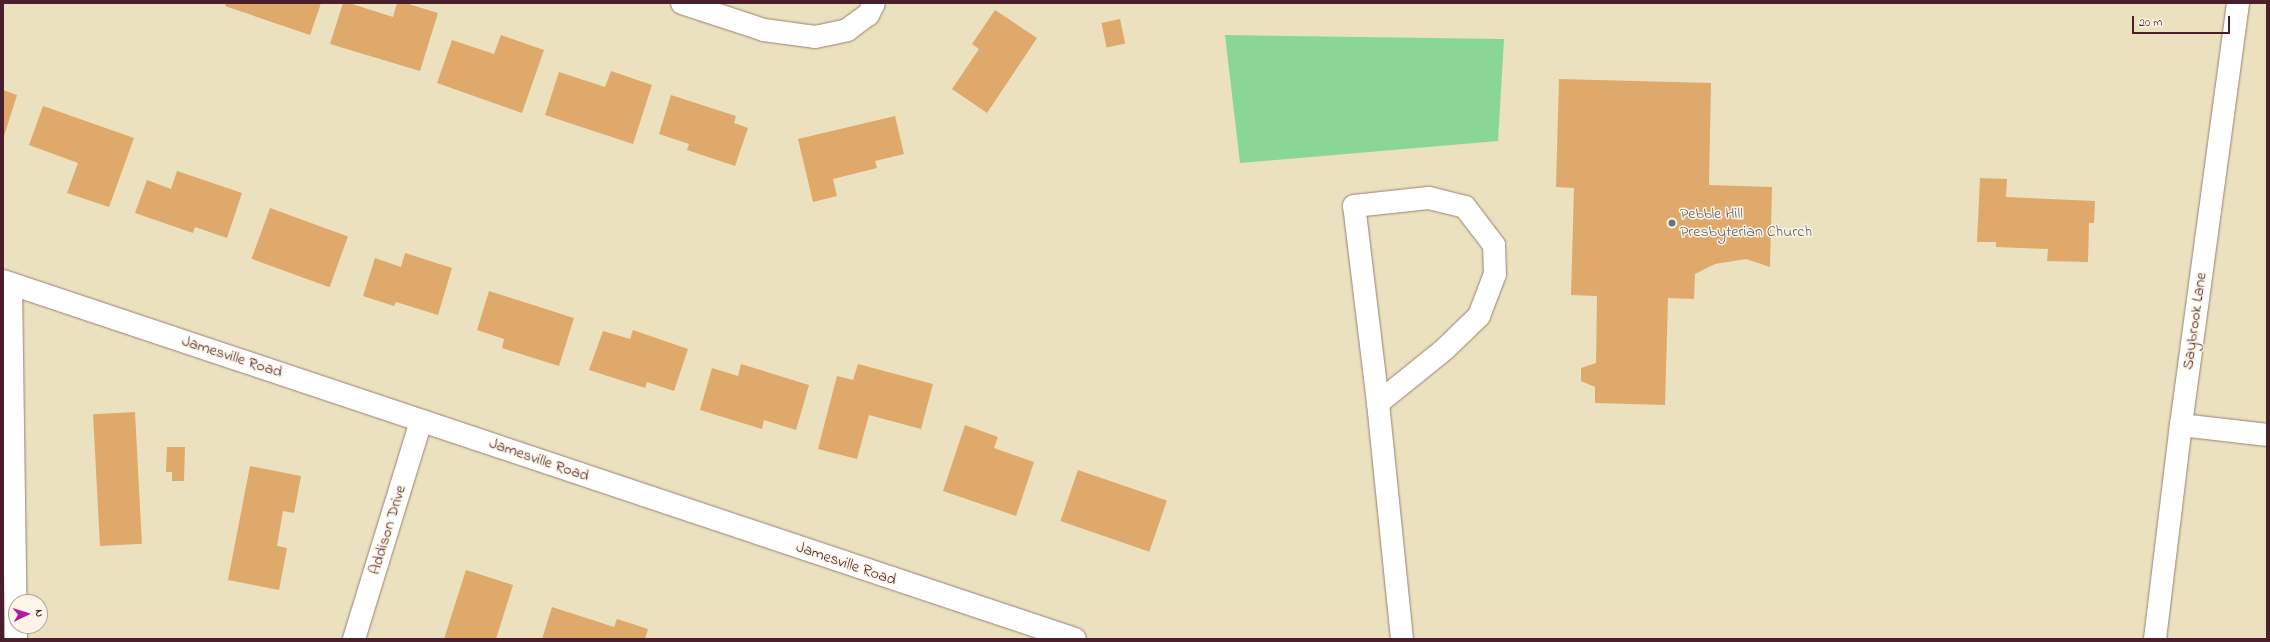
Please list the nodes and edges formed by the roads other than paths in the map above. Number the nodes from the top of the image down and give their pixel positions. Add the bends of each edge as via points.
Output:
1 (682, 3) edge
2 (874, 3) edge
3 (2238, 3) edge
4 (7, 282) edge
5 (1378, 403) junction
6 (421, 420) junction
7 (2181, 425) junction
8 (2267, 436) edge
9 (16, 639) edge
10 (354, 639) edge
11 (1075, 639) edge
12 (1402, 639) edge
13 (2155, 639) edge

1 - 2 street via 764,30 815,37 847,30 868,15
3 - 7 street, Saybrook Lane
4 - 6 street, Jamesville Road
4 - 9 street
5 - 5 street via 1354,206 1429,198 1465,207 1494,244 1496,274 1479,316 1445,349
5 - 12 street
6 - 10 street, Addison Drive
6 - 11 street, Jamesville Road
7 - 8 street
7 - 13 street, Saybrook Lane

